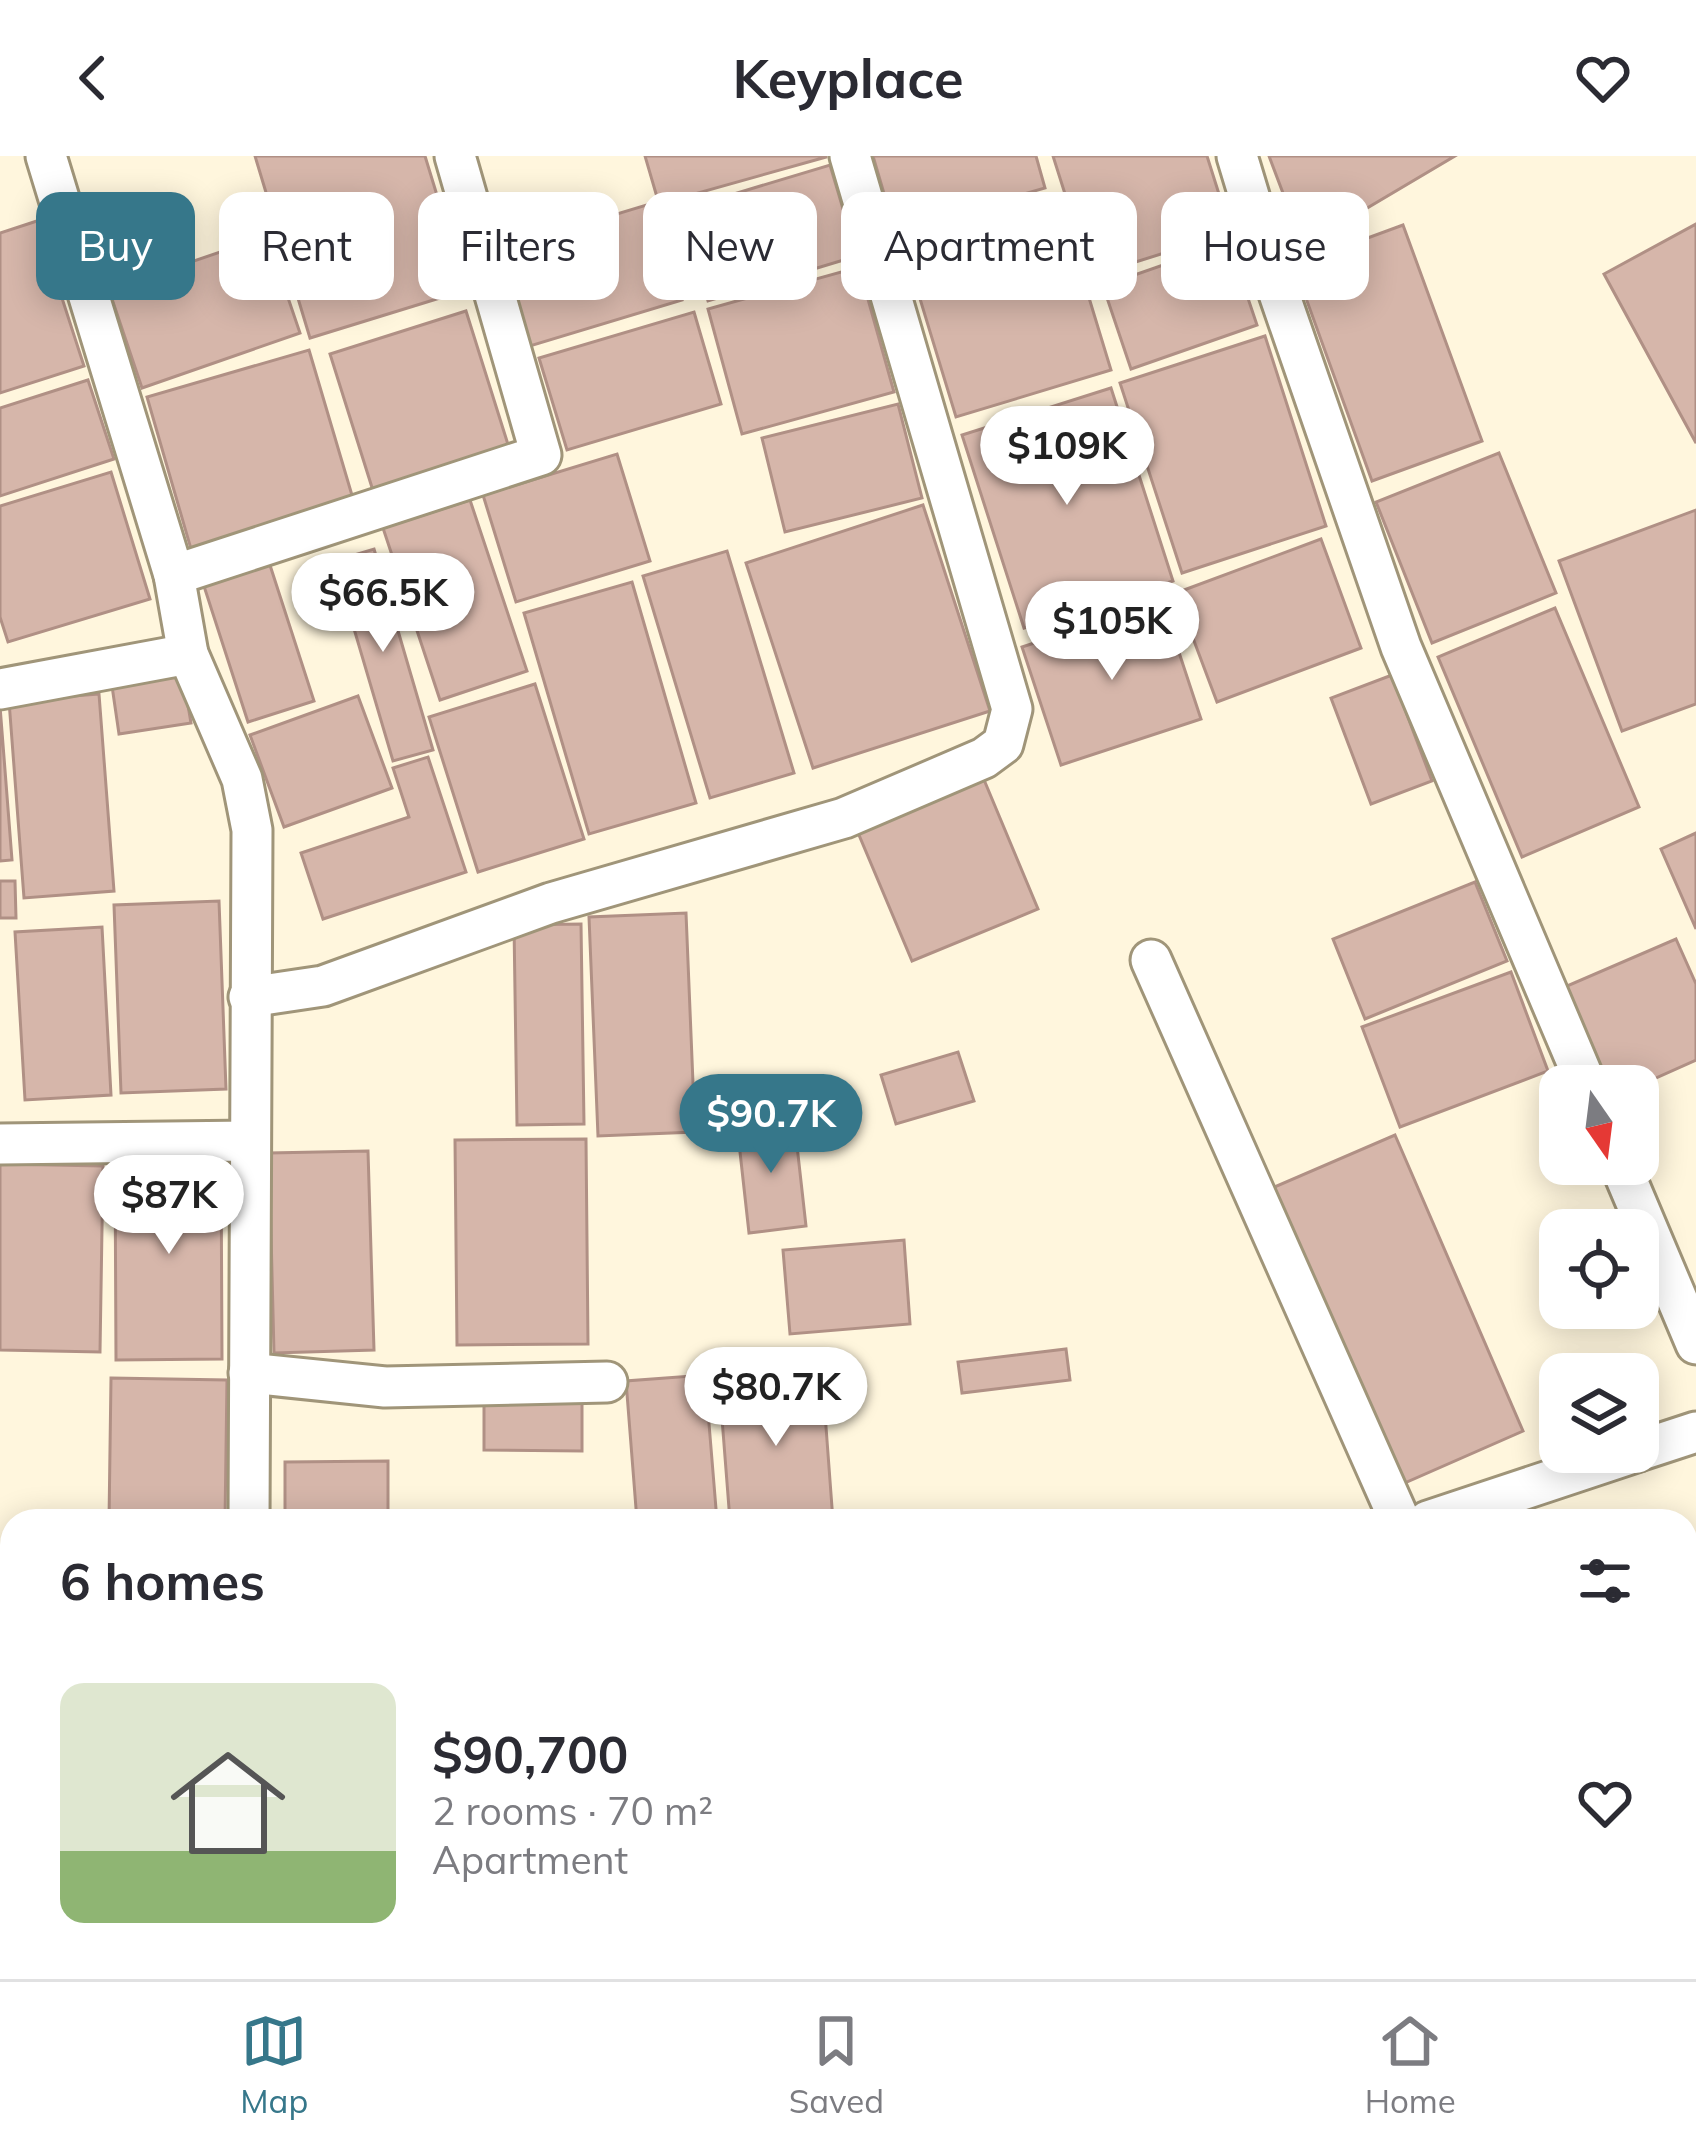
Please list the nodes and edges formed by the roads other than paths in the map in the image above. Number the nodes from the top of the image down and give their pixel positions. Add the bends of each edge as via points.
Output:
1 (46, 156) edge
2 (455, 156) edge
3 (850, 156) edge
4 (1237, 156) edge
5 (174, 574) junction
6 (188, 654) junction
7 (0, 689) edge
8 (1150, 960) dead end
9 (249, 997) junction
10 (1578, 1065) edge
11 (250, 1141) junction
12 (0, 1144) edge
13 (1629, 1185) edge
14 (1696, 1344) edge
15 (249, 1373) junction
16 (607, 1382) dead end
17 (1696, 1432) edge
18 (1659, 1445) edge
19 (1573, 1473) edge
20 (249, 1509) edge
21 (1395, 1509) edge
22 (1464, 1509) edge

1 - 5 street
2 - 5 street via 541,455
3 - 9 street via 1012,709 1003,744 844,818 551,903 323,986
4 - 10 street via 1401,646
5 - 6 street
6 - 7 street
6 - 9 street via 242,778 249,813
8 - 21 street
9 - 11 street
11 - 12 street
11 - 15 street
13 - 14 street
15 - 16 street via 386,1387
15 - 20 street
17 - 18 street
19 - 22 street

